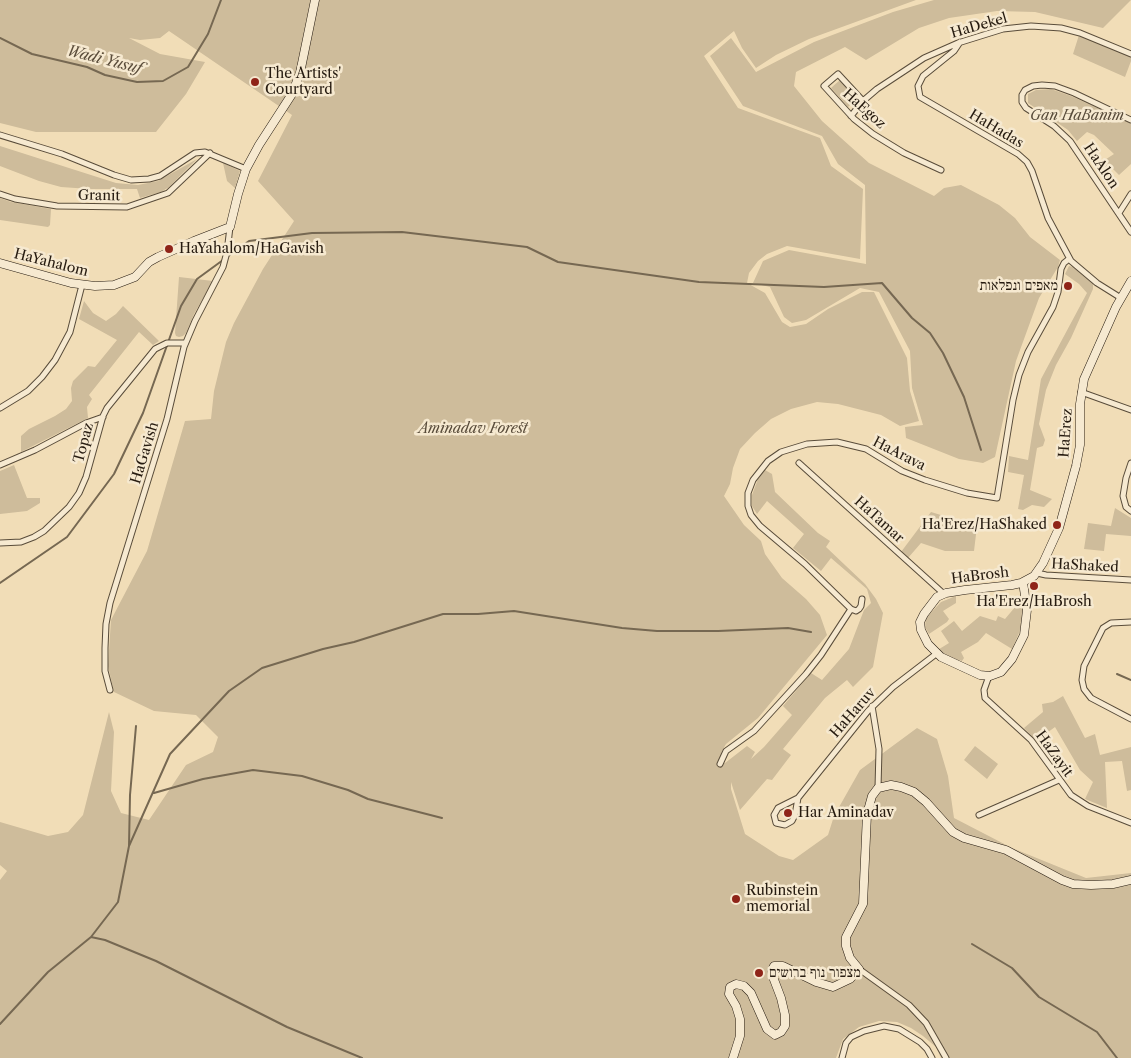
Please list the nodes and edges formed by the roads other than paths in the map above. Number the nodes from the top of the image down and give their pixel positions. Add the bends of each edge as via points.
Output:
1 (315, 0) edge
2 (960, 42) junction
3 (1131, 54) edge
4 (863, 101) junction
5 (851, 116) junction
6 (1131, 120) edge
7 (0, 135) edge
8 (210, 153) junction
9 (246, 169) junction
10 (941, 170) dead end
11 (0, 194) edge
12 (1131, 194) edge
13 (1119, 213) junction
14 (230, 227) junction
15 (1131, 232) edge
16 (1069, 259) junction
17 (0, 263) edge
18 (1131, 281) edge
19 (82, 285) junction
20 (1121, 298) junction
21 (185, 343) junction
22 (1081, 392) junction
23 (0, 408) edge
24 (1131, 410) edge
25 (103, 418) junction
26 (799, 463) dead end
27 (1131, 463) edge
28 (0, 465) edge
29 (1131, 511) edge
30 (0, 543) edge
31 (1037, 573) junction
32 (1131, 580) edge
33 (1023, 582) junction
34 (944, 594) junction
35 (862, 599) dead end
36 (852, 608) junction
37 (1131, 622) edge
38 (936, 654) junction
39 (989, 676) junction
40 (110, 690) dead end
41 (872, 706) junction
42 (1131, 719) edge
43 (720, 764) dead end
44 (1060, 780) junction
45 (878, 788) junction
46 (798, 798) junction
47 (979, 815) dead end
48 (1131, 823) edge
49 (1131, 880) edge
50 (859, 969) junction
51 (733, 1058) edge
52 (842, 1058) edge
53 (932, 1058) edge
54 (946, 1058) edge

1 - 9 street via 304,60 292,94
2 - 3 street, HaDekel via 1012,27 1051,26 1080,33
2 - 4 street, HaDekel via 908,68
2 - 16 street, HaHadas via 954,51 923,76 918,94 1027,162 1048,218
4 - 5 street, HaDekel
4 - 5 street, HaEgoz via 838,74 824,86
5 - 10 street, HaEgoz via 888,144
6 - 13 street, HaAlon via 1055,86 1033,86 1022,95 1026,108 1070,141
7 - 8 street via 62,154 114,176 137,180 160,176 195,153
8 - 9 street
8 - 11 street, Granit via 168,193 128,207 48,205
9 - 14 street
12 - 13 street, HaAlon
13 - 15 street, HaAlon
14 - 19 street, HaYahalom via 158,257 127,282 110,286
14 - 21 street, HaGavish via 221,272
16 - 20 street, HaHadas
16 - 36 street, HaArava via 1062,267 1053,307 1019,375 997,498 925,480 902,471 866,449 837,442 807,444 781,452 768,461 753,480 747,500 754,519
17 - 19 street, HaYahalom
18 - 20 street, HaErez
19 - 23 street via 70,332 55,360 28,390
20 - 22 street, HaErez via 1086,372
21 - 25 street, Topaz via 166,343 152,353 109,405
21 - 40 street, HaGavish via 165,425 110,603 105,648 105,671
22 - 24 street
22 - 31 street, HaErez via 1080,445 1074,476 1057,533
25 - 28 street via 86,423
25 - 30 street, Topaz via 86,477 69,507 34,537 21,542
26 - 34 street, HaTamar
27 - 29 street via 1122,496
31 - 32 street, HaShaked
31 - 33 street
33 - 34 street, HaBrosh
33 - 39 street, HaBrosh via 1027,618 1021,643 1006,667
34 - 38 street, HaBrosh via 934,600 920,622 921,630
35 - 36 street via 858,610
36 - 43 street via 806,674 754,731 726,751
37 - 42 street via 1111,623 1103,628 1084,666 1082,680 1090,698
38 - 39 street
38 - 41 street, HaHaruv
39 - 44 street, HaZayit via 984,692 987,700 1031,740
41 - 45 street via 880,749
41 - 46 street, HaHaruv
44 - 47 street
44 - 48 street, HaZayit via 1081,803
45 - 49 street via 891,785 914,792 953,832 1006,850 1062,880 1091,885
45 - 50 street via 866,814 863,904 846,937 850,958
46 - 46 street, HaHaruv via 778,808 774,815 776,823 784,825 792,821
50 - 51 street via 833,987 789,968 774,966 772,977 785,1015 785,1026 775,1035 767,1029 744,986 736,984 730,988 729,994 740,1019 740,1036
50 - 54 street via 909,1005 926,1023
52 - 53 street via 851,1037 884,1026 899,1029 920,1042

